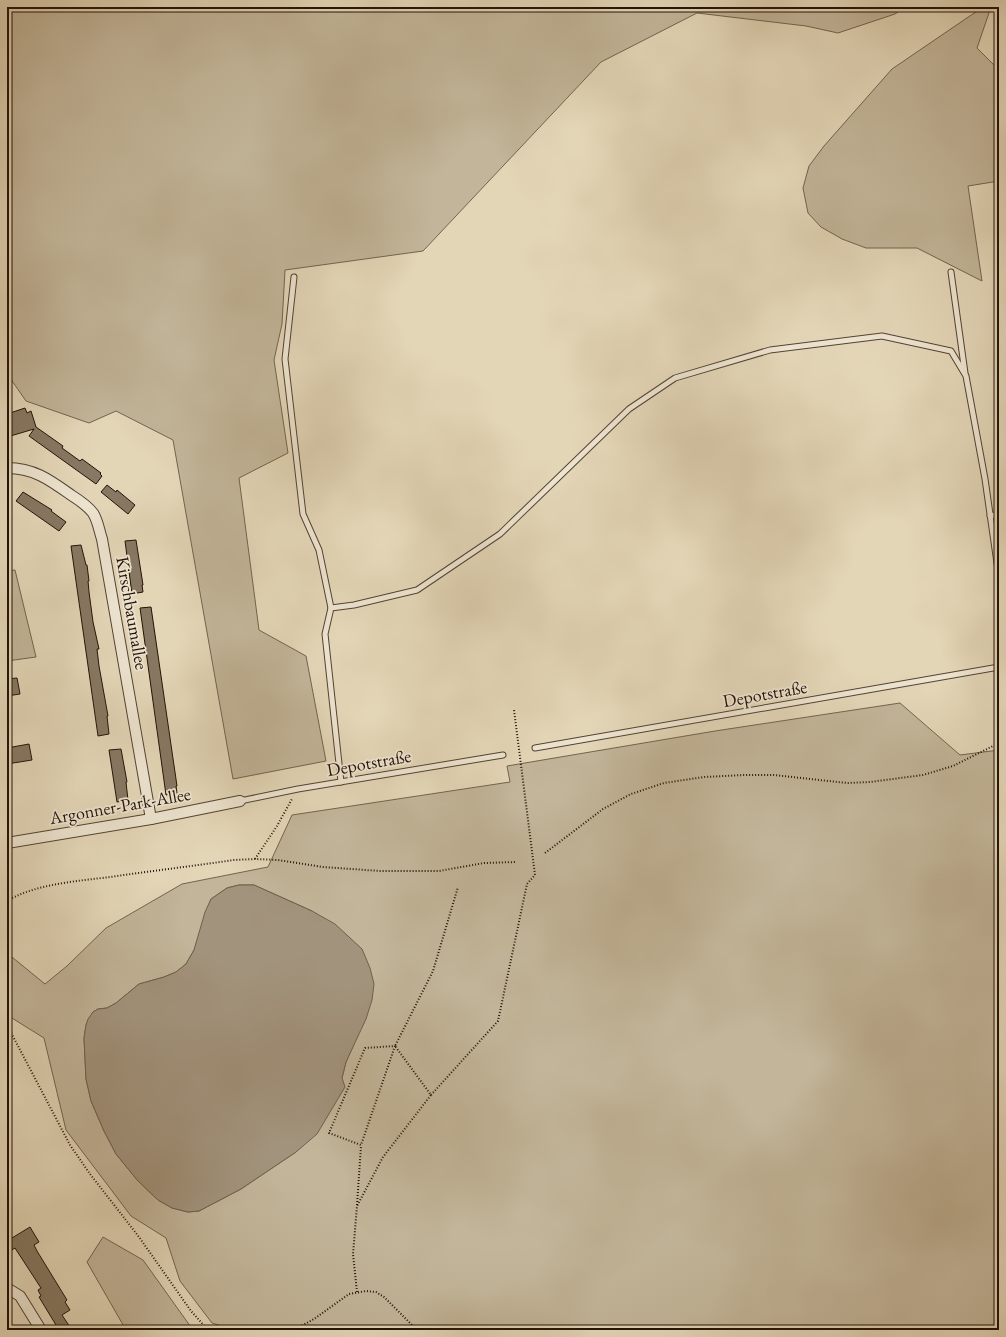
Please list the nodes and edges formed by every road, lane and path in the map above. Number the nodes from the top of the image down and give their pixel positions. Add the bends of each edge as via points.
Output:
1 (951, 272) dead end
2 (294, 277) dead end
3 (966, 376) junction
4 (7, 468) edge
5 (999, 514) edge
6 (990, 516) junction
7 (999, 577) edge
8 (331, 608) junction
9 (999, 667) edge
10 (514, 710) dead end
11 (999, 743) edge
12 (535, 748) dead end
13 (503, 755) dead end
14 (341, 782) junction
15 (298, 789) junction
16 (240, 801) joint
17 (151, 819) junction
18 (7, 843) edge
19 (545, 853) dead end
20 (255, 859) junction
21 (516, 862) dead end
22 (458, 887) dead end
23 (7, 901) edge
24 (7, 1025) edge
25 (395, 1046) junction
26 (431, 1095) junction
27 (361, 1145) junction
28 (357, 1206) junction
29 (7, 1288) edge
30 (357, 1292) junction
31 (41, 1330) edge
32 (208, 1330) edge
33 (294, 1330) edge
34 (417, 1330) edge

1 - 3 lane
2 - 8 lane via 285,359 303,514 319,550
3 - 6 lane
3 - 8 lane via 951,351 882,336 770,350 675,378 629,409 500,534 417,590
4 - 17 street, Kirschbaumallee via 27,470 51,481 87,506 96,520 102,539
5 - 6 lane
6 - 7 lane
8 - 14 lane via 325,634
9 - 12 lane, Depotstraße
10 - 26 path via 535,875 526,884 498,1021
11 - 19 path via 953,766 923,775 870,782 847,783 774,775 744,775 664,783 631,794 603,809
13 - 14 lane, Depotstraße
14 - 15 lane, Depotstraße
15 - 16 lane, Depotstraße
15 - 20 path
16 - 17 street, Argonner-Park-Allee
17 - 18 street, Argonner-Park-Allee
20 - 21 path via 380,871 439,871 484,863
20 - 23 path via 40,887
22 - 25 path via 433,971
24 - 32 path via 74,1151 139,1237 191,1312
25 - 26 path
25 - 27 path
25 - 27 path via 365,1048 329,1133
26 - 28 path via 383,1157
27 - 28 path
28 - 30 path via 353,1254
29 - 31 street via 20,1296
30 - 33 path via 349,1294
30 - 34 path via 371,1291 384,1297

